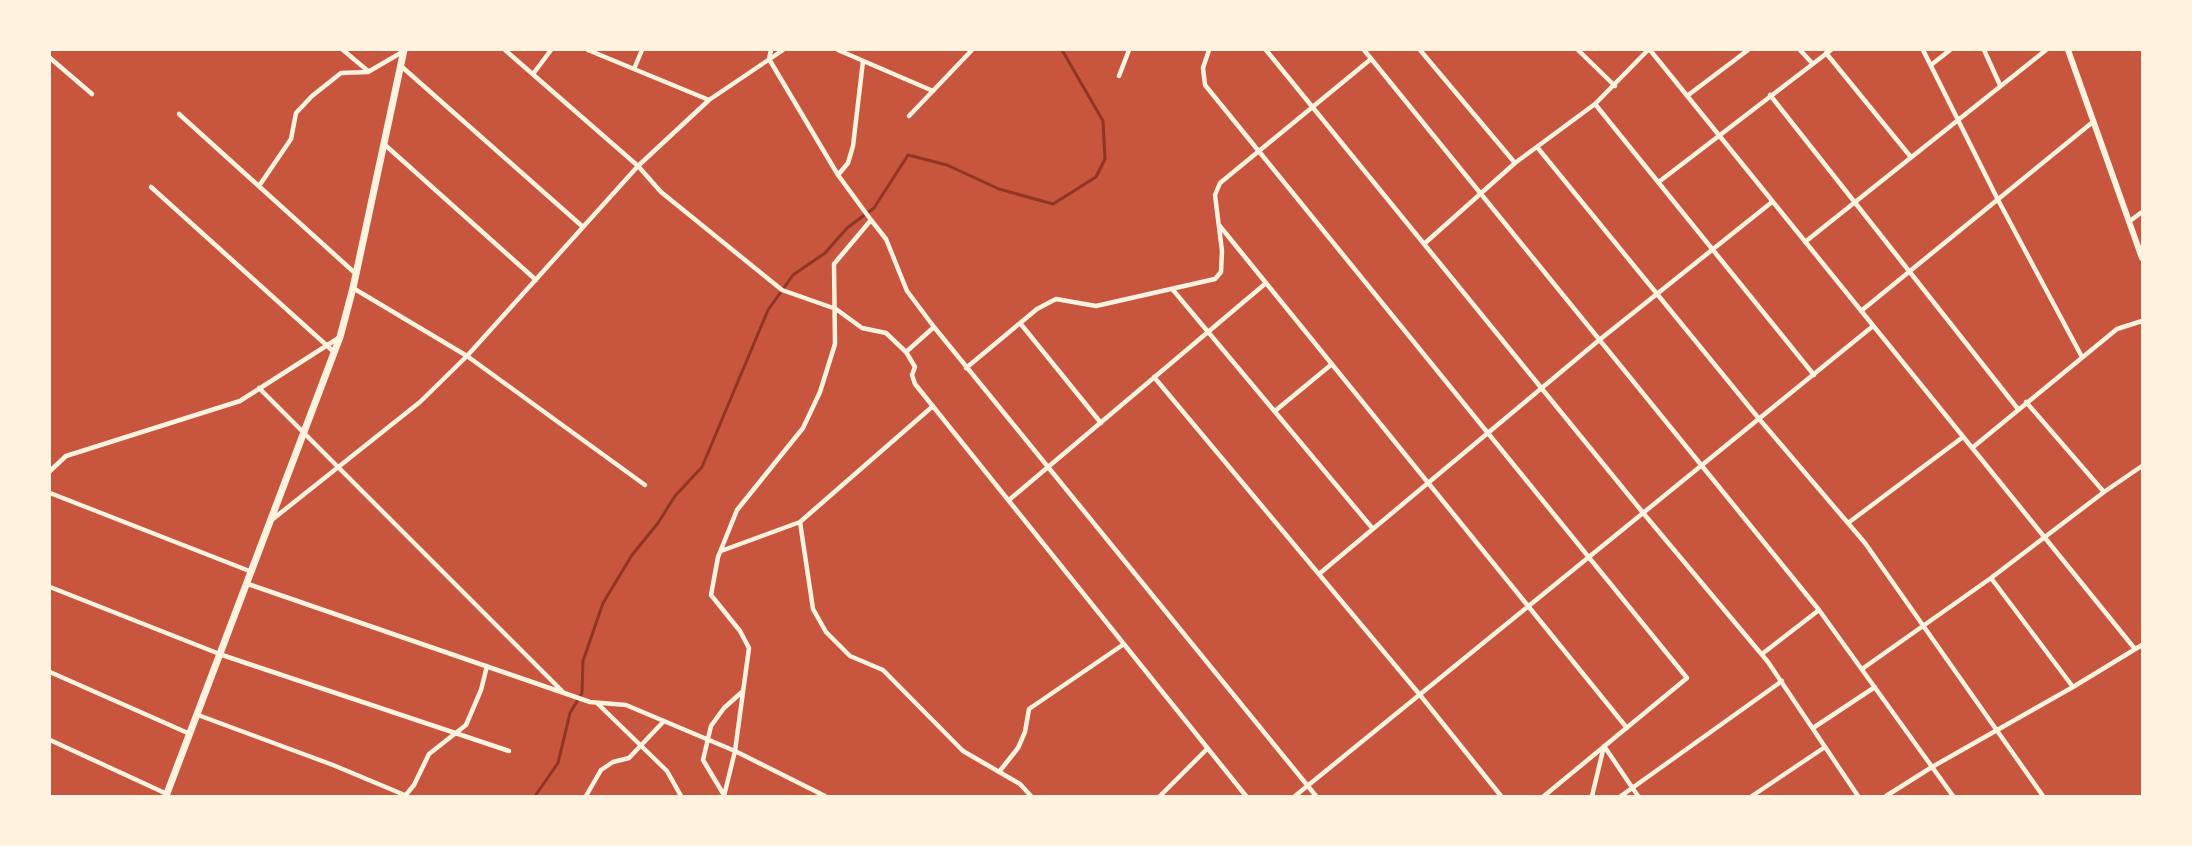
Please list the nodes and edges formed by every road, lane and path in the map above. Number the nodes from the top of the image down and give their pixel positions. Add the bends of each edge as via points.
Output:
1 (343, 50) edge
2 (404, 50) edge
3 (505, 50) edge
4 (550, 50) edge
5 (588, 50) edge
6 (642, 50) edge
7 (771, 50) edge
8 (783, 50) edge
9 (838, 50) edge
10 (972, 50) edge
11 (1129, 50) edge
12 (1209, 50) edge
13 (1266, 50) edge
14 (1364, 50) edge
15 (1420, 50) edge
16 (1578, 50) edge
17 (1649, 50) edge
18 (1748, 50) edge
19 (1800, 50) edge
20 (1923, 50) edge
21 (1950, 50) edge
22 (1984, 50) edge
23 (2046, 50) edge
24 (2068, 50) edge
25 (1828, 51) edge
26 (50, 58) edge
27 (769, 59) junction
28 (1371, 59) junction
29 (863, 61) junction
30 (1812, 63) junction
31 (1931, 65) junction
32 (401, 66) junction
33 (634, 69) junction
34 (368, 72) junction
35 (533, 74) junction
36 (1119, 76) dead end
37 (1615, 86) junction
38 (2000, 86) junction
39 (933, 91) junction
40 (92, 94) dead end
41 (1770, 95) junction
42 (1687, 96) junction
43 (709, 100) junction
44 (1595, 104) junction
45 (1313, 107) junction
46 (178, 114) dead end
47 (909, 116) dead end
48 (1958, 118) junction
49 (2094, 120) junction
50 (1718, 135) junction
51 (384, 144) junction
52 (1537, 147) junction
53 (1258, 151) junction
54 (1910, 156) junction
55 (1515, 163) junction
56 (639, 166) junction
57 (838, 175) junction
58 (1660, 181) junction
59 (259, 186) junction
60 (151, 187) dead end
61 (1481, 195) junction
62 (1997, 198) junction
63 (1772, 202) junction
64 (1853, 202) junction
65 (2142, 212) edge
66 (871, 220) junction
67 (2130, 221) junction
68 (1219, 225) junction
69 (584, 227) junction
70 (1805, 242) junction
71 (1424, 244) junction
72 (1714, 248) junction
73 (2142, 258) edge
74 (1909, 271) junction
75 (356, 274) junction
76 (536, 280) junction
77 (1266, 283) junction
78 (353, 288) junction
79 (1173, 290) junction
80 (1657, 294) junction
81 (836, 309) junction
82 (1861, 310) junction
83 (2142, 321) edge
84 (1020, 323) junction
85 (1873, 326) junction
86 (934, 327) junction
87 (1208, 332) junction
88 (340, 337) junction
89 (1598, 340) junction
90 (327, 345) junction
91 (334, 352) junction
92 (906, 352) junction
93 (467, 356) junction
94 (2082, 357) junction
95 (1332, 364) junction
96 (966, 368) junction
97 (1814, 375) junction
98 (1154, 377) junction
99 (259, 388) junction
100 (1542, 388) junction
101 (2026, 402) junction
102 (933, 406) junction
103 (2018, 409) junction
104 (1275, 411) junction
105 (1760, 420) junction
106 (1101, 423) junction
107 (305, 434) junction
108 (1487, 434) junction
109 (1963, 437) junction
110 (1972, 448) junction
111 (2142, 466) edge
112 (338, 467) junction
113 (1048, 468) junction
114 (1701, 468) junction
115 (50, 471) edge
116 (1429, 482) junction
117 (645, 485) dead end
118 (2104, 492) junction
119 (50, 493) edge
120 (1009, 500) junction
121 (1644, 514) junction
122 (272, 520) junction
123 (800, 522) junction
124 (1848, 523) junction
125 (1373, 529) junction
126 (2044, 537) junction
127 (720, 551) junction
128 (1589, 559) junction
129 (252, 573) junction
130 (1319, 574) junction
131 (1991, 578) junction
132 (248, 584) junction
133 (50, 587) edge
134 (1529, 607) junction
135 (1819, 610) junction
136 (1924, 625) junction
137 (1124, 644) junction
138 (2142, 645) edge
139 (2135, 649) junction
140 (1762, 654) junction
141 (222, 655) junction
142 (487, 666) junction
143 (1862, 669) junction
144 (50, 672) edge
145 (1782, 681) junction
146 (1875, 687) junction
147 (2073, 687) junction
148 (743, 690) junction
149 (564, 693) junction
150 (1420, 695) junction
151 (597, 703) junction
152 (198, 715) junction
153 (664, 721) junction
154 (1627, 728) junction
155 (1813, 728) junction
156 (1997, 731) junction
157 (456, 734) junction
158 (190, 735) junction
159 (50, 740) edge
160 (708, 740) junction
161 (1605, 746) junction
162 (642, 747) junction
163 (1825, 747) junction
164 (1207, 749) junction
165 (509, 751) dead end
166 (735, 751) junction
167 (1932, 767) junction
168 (999, 772) junction
169 (1308, 786) junction
170 (1633, 788) junction
171 (590, 790) junction
172 (167, 795) edge
173 (406, 796) edge
174 (586, 796) edge
175 (594, 796) edge
176 (681, 796) edge
177 (724, 796) edge
178 (825, 796) edge
179 (1030, 796) edge
180 (1160, 796) edge
181 (1246, 796) edge
182 (1295, 796) edge
183 (1316, 796) edge
184 (1501, 796) edge
185 (1544, 796) edge
186 (1592, 796) edge
187 (1621, 796) edge
188 (1638, 796) edge
189 (1752, 796) edge
190 (1858, 796) edge
191 (1886, 796) edge
192 (1953, 796) edge
193 (2043, 796) edge

1 - 34 street
2 - 32 main road
2 - 34 street
3 - 35 street
4 - 35 street
5 - 33 street
6 - 33 street
7 - 27 street
8 - 27 street
9 - 29 street
10 - 39 street
11 - 36 street
12 - 53 street via 1203,68 1205,86
13 - 45 street
14 - 28 street
15 - 55 street
16 - 37 street
17 - 37 street
17 - 42 street
18 - 42 street
19 - 30 street
20 - 31 street
21 - 31 street
22 - 38 street
23 - 38 street
24 - 49 street
25 - 30 street
25 - 54 street
26 - 40 street
27 - 43 street
27 - 57 street
28 - 45 street
28 - 61 street
29 - 39 street
29 - 57 street via 853,146 848,163
30 - 41 street
31 - 48 street
32 - 51 main road
32 - 69 street
33 - 43 street
34 - 59 street via 341,73 312,96 296,113 291,139
35 - 56 street
37 - 44 street
38 - 48 street
39 - 47 street
41 - 50 street
41 - 64 street
42 - 50 street
43 - 56 street
44 - 52 street
44 - 58 street
45 - 53 street
45 - 71 street
46 - 59 street
48 - 54 street
48 - 62 street
49 - 62 street
49 - 67 street
50 - 58 street
50 - 63 street
51 - 75 main road
51 - 76 street
52 - 55 street
52 - 80 street
53 - 68 street via 1220,183 1215,195
53 - 108 street
54 - 64 street
55 - 61 street
56 - 69 street
56 - 81 street via 661,192 782,290
57 - 66 street
58 - 72 street
59 - 75 street
60 - 90 street
61 - 71 street
61 - 89 street
62 - 74 street
62 - 94 street
63 - 70 street
63 - 72 street
64 - 70 street
64 - 74 street
65 - 67 street
66 - 81 street via 834,264
66 - 86 street via 886,239 907,291
67 - 73 street
68 - 77 street
68 - 79 street via 1221,272 1215,279
69 - 76 street
70 - 82 street
71 - 100 street
72 - 80 street
72 - 97 street
74 - 82 street
74 - 103 street
75 - 78 main road
76 - 93 street
77 - 87 street
77 - 95 street
78 - 88 main road
78 - 93 street
79 - 84 street via 1096,306 1056,299
79 - 87 street
80 - 89 street
80 - 105 street
81 - 92 street via 862,328 886,333
81 - 127 street via 835,344 820,392 803,428 736,510
82 - 85 street
83 - 94 street via 2117,329
84 - 96 street
84 - 106 street
85 - 97 street
85 - 109 street
86 - 92 street
86 - 96 street
87 - 98 street
87 - 104 street
88 - 90 street
88 - 91 main road
89 - 100 street
89 - 114 street
90 - 91 street
90 - 99 street
91 - 107 main road
92 - 102 street via 915,367 915,384
93 - 112 street via 420,402
93 - 117 street
94 - 101 street
95 - 104 street
95 - 116 street
96 - 113 street
97 - 105 street
98 - 106 street
98 - 130 street
99 - 107 street
99 - 115 street via 240,401 66,456
100 - 108 street
100 - 121 street
101 - 103 street
101 - 118 street
102 - 120 street
102 - 123 street
103 - 110 street
104 - 125 street
105 - 114 street
105 - 124 street
106 - 113 street
107 - 112 street
107 - 122 main road
108 - 116 street
108 - 128 street
109 - 110 street
109 - 124 street
110 - 126 street
111 - 118 street
112 - 122 street
112 - 149 street
113 - 120 street
113 - 169 street
114 - 121 street
114 - 135 street
116 - 125 street
116 - 134 street
118 - 126 street
119 - 129 street
120 - 137 street
121 - 128 street
121 - 140 street
122 - 129 main road
123 - 127 street
123 - 168 street via 813,609 826,632 850,656 883,670 963,751
124 - 136 street
125 - 130 street
126 - 131 street
126 - 139 street
127 - 148 street via 711,595 749,648
128 - 134 street
128 - 154 street via 1687,678
129 - 132 main road
130 - 150 street
131 - 136 street
131 - 147 street
132 - 141 main road
132 - 142 street
133 - 141 street
134 - 150 street
134 - 154 street
135 - 140 street
135 - 143 street
136 - 143 street
136 - 156 street
137 - 164 street
137 - 168 street via 1029,709 1018,748
138 - 139 street
139 - 147 street
140 - 145 street
141 - 152 main road
141 - 157 street
142 - 149 street
142 - 157 street via 477,703 466,725
143 - 146 street
144 - 158 street
145 - 155 street
145 - 170 street
146 - 155 street
146 - 167 street
147 - 156 street
148 - 160 street via 711,726
148 - 166 street
149 - 151 street
150 - 169 street
150 - 184 street
151 - 153 street via 626,705
151 - 162 street
152 - 158 main road
152 - 173 street
153 - 160 street
153 - 162 street
154 - 161 street
155 - 163 street
156 - 167 street
156 - 193 street
157 - 165 street
157 - 173 street via 429,754
158 - 172 main road
159 - 172 street
160 - 166 street
160 - 177 street via 703,760
161 - 170 street
161 - 185 street
161 - 186 street
162 - 171 street via 629,758 601,770
162 - 176 street via 667,771
163 - 189 street
163 - 190 street
164 - 180 street
164 - 181 street
166 - 177 street
166 - 178 street
167 - 191 street
167 - 192 street
168 - 179 street via 1020,784
169 - 182 street
169 - 183 street
170 - 187 street
170 - 188 street
171 - 174 street
171 - 175 street

